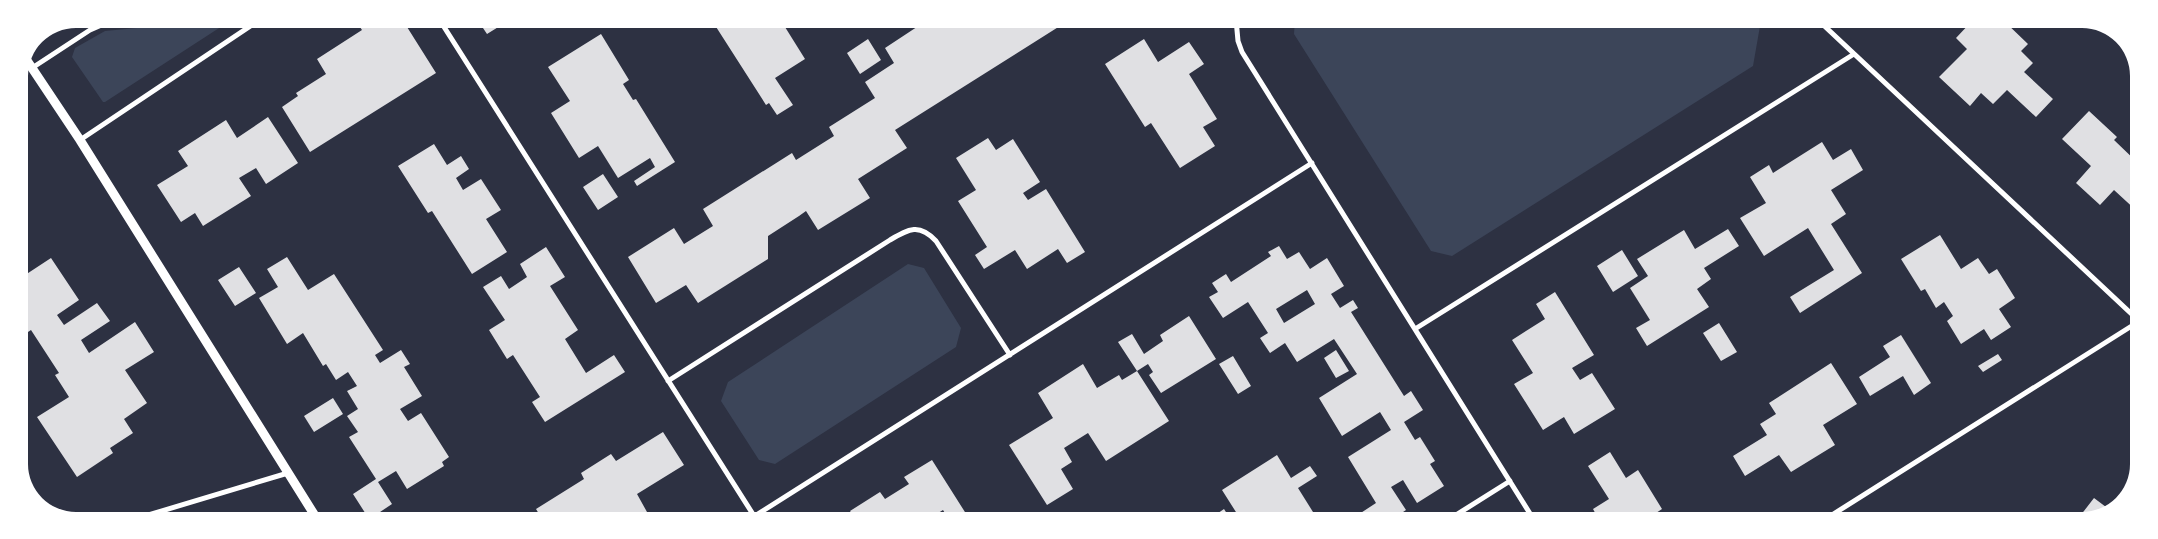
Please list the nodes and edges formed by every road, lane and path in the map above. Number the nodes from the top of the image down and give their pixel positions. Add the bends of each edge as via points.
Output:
1 (95, 28) edge
2 (248, 28) edge
3 (444, 28) edge
4 (1237, 28) edge
5 (1826, 28) edge
6 (1854, 54) junction
7 (29, 63) edge
8 (32, 68) junction
9 (80, 140) junction
10 (1312, 163) junction
11 (2130, 313) edge
12 (2130, 326) edge
13 (1415, 329) junction
14 (1010, 355) junction
15 (668, 381) junction
16 (288, 473) junction
17 (1510, 481) junction
18 (158, 512) edge
19 (312, 512) edge
20 (750, 512) edge
21 (765, 512) edge
22 (1461, 512) edge
23 (1529, 512) edge
24 (1837, 512) edge

1 - 8 street
2 - 9 street
3 - 15 street
4 - 10 street via 1242,52
5 - 6 street
6 - 11 street
6 - 13 street
7 - 8 street
8 - 9 street
9 - 16 street
10 - 13 street
10 - 14 street
12 - 24 street
13 - 17 street
14 - 15 street via 936,241 922,230 911,229
14 - 21 street
15 - 20 street
16 - 18 street
16 - 19 street
17 - 22 street
17 - 23 street

